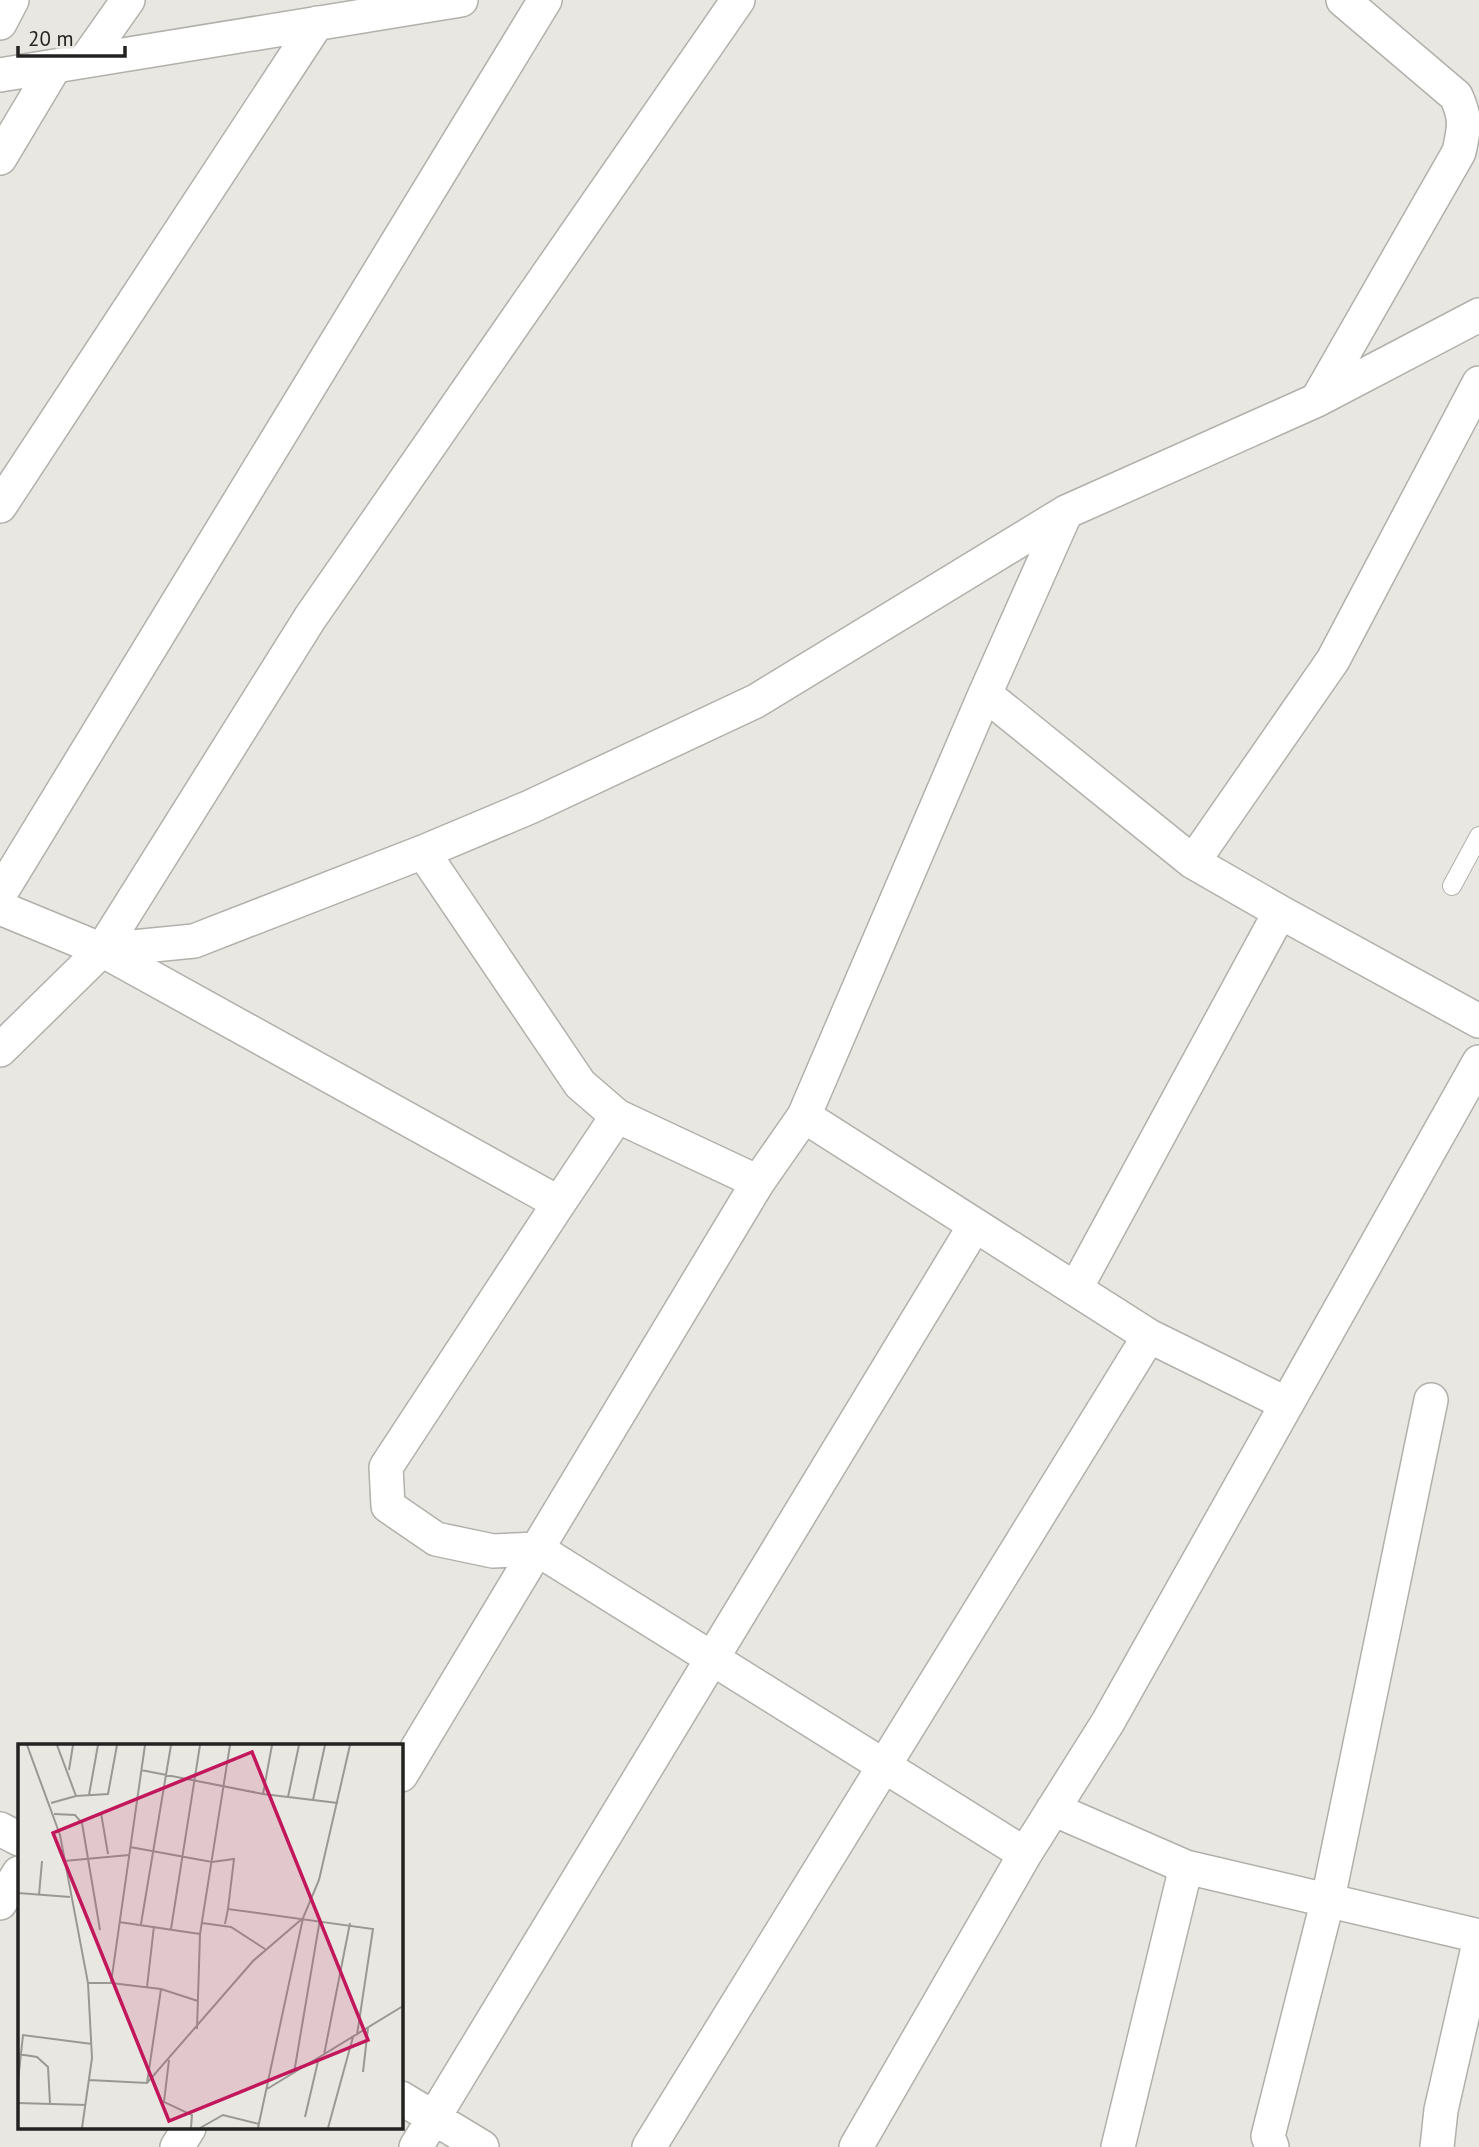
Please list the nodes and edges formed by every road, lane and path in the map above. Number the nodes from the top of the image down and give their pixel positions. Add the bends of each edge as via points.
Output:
1 (12, 0) edge
2 (128, 0) edge
3 (461, 0) edge
4 (545, 0) edge
5 (738, 0) edge
6 (1343, 0) edge
7 (364, 9) edge
8 (0, 23) edge
9 (317, 23) junction
10 (70, 64) junction
11 (0, 75) edge
12 (0, 158) edge
13 (1479, 315) edge
14 (1479, 383) edge
15 (1317, 400) junction
16 (0, 506) edge
17 (1066, 512) junction
18 (985, 694) junction
19 (1479, 836) edge
20 (423, 852) junction
21 (1193, 862) junction
22 (1452, 886) dead end
23 (0, 894) edge
24 (0, 908) edge
25 (1280, 912) junction
26 (102, 950) junction
27 (1479, 1021) edge
28 (0, 1050) edge
29 (1479, 1062) edge
30 (617, 1116) junction
31 (804, 1116) junction
32 (758, 1182) junction
33 (559, 1203) junction
34 (975, 1225) junction
35 (1076, 1288) junction
36 (1149, 1336) junction
37 (1431, 1400) dead end
38 (1287, 1404) junction
39 (537, 1549) junction
40 (711, 1658) junction
41 (885, 1766) junction
42 (402, 1773) edge
43 (1053, 1809) junction
44 (0, 1829) edge
45 (18, 1838) edge
46 (1025, 1854) junction
47 (1186, 1867) junction
48 (18, 1875) edge
49 (1328, 1899) junction
50 (0, 1903) edge
51 (1479, 1936) edge
52 (1479, 1943) edge
53 (402, 2099) edge
54 (433, 2117) junction
55 (188, 2130) edge
56 (177, 2147) edge
57 (416, 2147) edge
58 (482, 2147) edge
59 (649, 2147) edge
60 (856, 2147) edge
61 (1118, 2147) edge
62 (1272, 2147) edge
63 (1437, 2147) edge

1 - 8 street
2 - 10 street
3 - 7 street
4 - 23 street
5 - 26 street via 310,618
6 - 15 street via 1456,96 1464,114 1464,130 1459,152
7 - 9 street
9 - 10 street
9 - 16 street
10 - 11 street
10 - 12 street
13 - 15 street
14 - 21 street via 1334,660
15 - 17 street
17 - 18 street
17 - 20 street via 756,701
18 - 21 street
18 - 31 street
19 - 22 lane
20 - 26 street via 194,941
20 - 30 street via 580,1084
21 - 25 street
24 - 26 street
25 - 27 street
25 - 35 street
26 - 28 street
26 - 33 street
29 - 38 street
30 - 32 street
30 - 33 street
31 - 32 street
31 - 34 street
32 - 39 street
33 - 39 street via 386,1467 388,1506 436,1539 493,1551
34 - 35 street
34 - 40 street
35 - 36 street
36 - 38 street
36 - 41 street
37 - 49 street
38 - 43 street via 1108,1722
39 - 40 street
39 - 42 street
40 - 41 street
40 - 54 street
41 - 46 street
41 - 59 street
43 - 46 street
43 - 47 street
44 - 45 street
46 - 60 street
47 - 49 street
47 - 61 street
48 - 50 street
49 - 51 street
49 - 62 street via 1268,2136
52 - 63 street via 1441,2110
53 - 54 street
54 - 57 street
54 - 58 street
55 - 56 street

